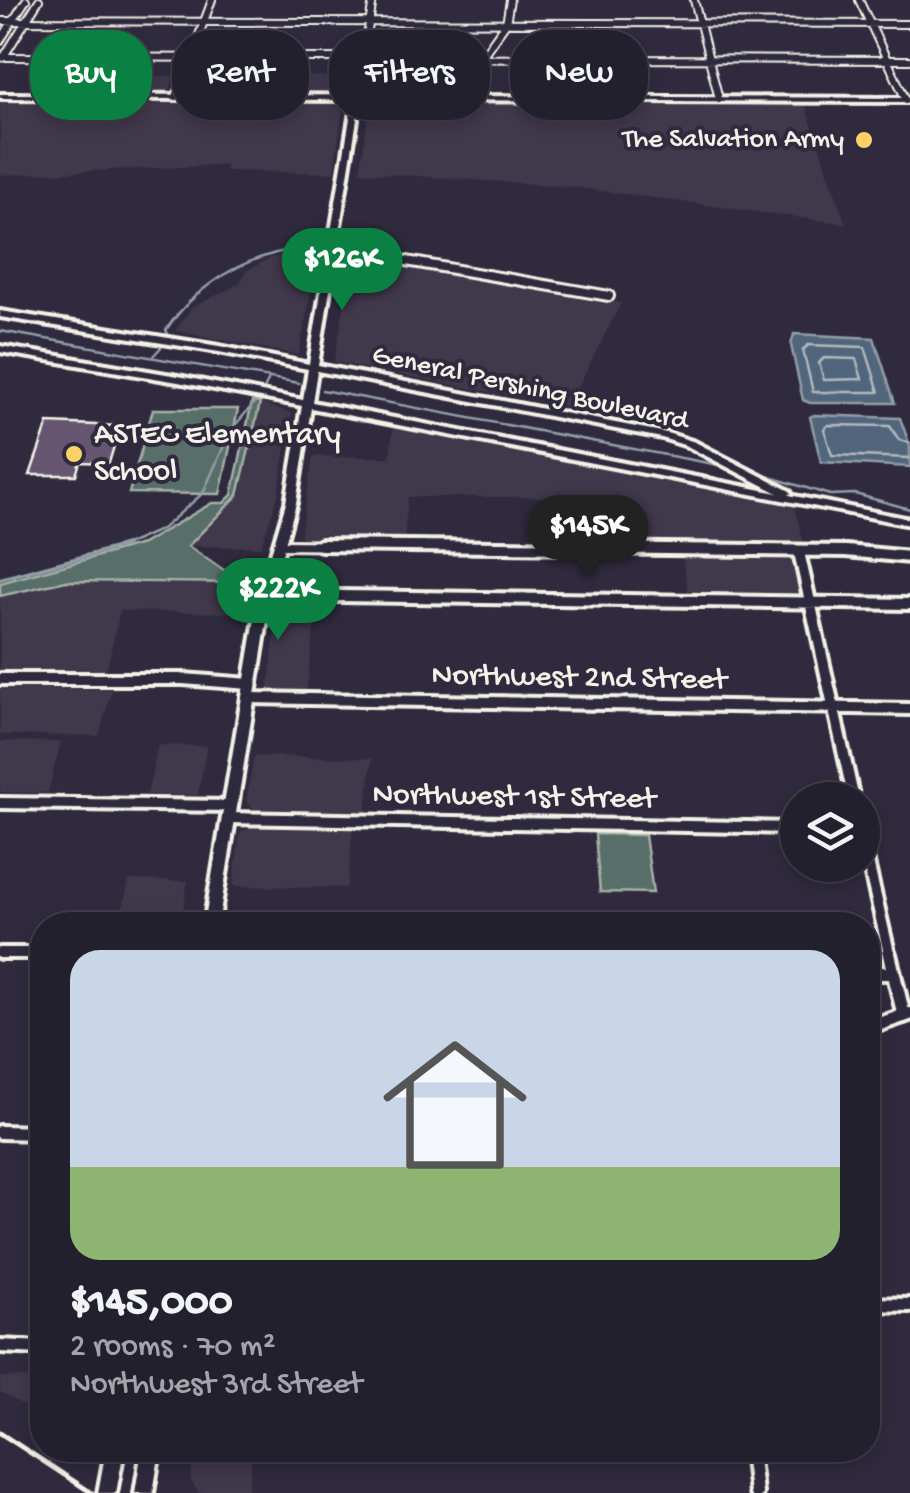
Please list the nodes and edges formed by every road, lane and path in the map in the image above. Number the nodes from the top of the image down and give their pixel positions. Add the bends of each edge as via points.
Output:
1 (26, 0) edge
2 (39, 0) edge
3 (212, 0) edge
4 (373, 0) edge
5 (510, 0) edge
6 (694, 0) edge
7 (859, 0) edge
8 (0, 21) edge
9 (13, 21) junction
10 (26, 21) junction
11 (204, 22) junction
12 (370, 22) junction
13 (506, 23) junction
14 (700, 23) junction
15 (870, 24) junction
16 (910, 24) edge
17 (201, 30) edge
18 (369, 30) edge
19 (0, 41) edge
20 (490, 45) edge
21 (172, 58) edge
22 (490, 58) edge
23 (1, 59) edge
24 (709, 59) junction
25 (887, 60) junction
26 (910, 60) edge
27 (0, 96) edge
28 (172, 96) edge
29 (490, 98) edge
30 (718, 99) junction
31 (908, 100) edge
32 (353, 120) edge
33 (333, 252) junction
34 (609, 296) dead end
35 (0, 314) edge
36 (0, 349) edge
37 (313, 367) junction
38 (307, 404) junction
39 (744, 474) junction
40 (726, 488) junction
41 (802, 500) junction
42 (910, 522) edge
43 (278, 545) junction
44 (799, 552) junction
45 (910, 557) edge
46 (247, 577) dead end
47 (268, 578) junction
48 (264, 595) junction
49 (810, 603) junction
50 (910, 604) edge
51 (0, 678) edge
52 (249, 691) junction
53 (834, 708) junction
54 (910, 709) edge
55 (850, 782) edge
56 (0, 803) edge
57 (230, 812) junction
58 (780, 827) edge
59 (873, 882) edge
60 (214, 912) edge
61 (880, 912) edge
62 (880, 914) edge
63 (0, 952) edge
64 (30, 953) edge
65 (880, 973) edge
66 (894, 973) junction
67 (907, 1015) edge
68 (880, 1024) edge
69 (0, 1132) edge
70 (30, 1133) edge
71 (880, 1304) edge
72 (910, 1304) edge
73 (0, 1346) edge
74 (30, 1347) edge
75 (112, 1462) edge
76 (149, 1462) edge
77 (752, 1462) edge
78 (107, 1493) edge
79 (144, 1493) edge
80 (756, 1493) edge

1 - 9 street
2 - 10 street
3 - 11 street
4 - 12 street
5 - 13 street
6 - 14 street
7 - 15 street
8 - 9 street
9 - 10 street
9 - 19 street
10 - 11 street
10 - 23 street
11 - 12 street
11 - 17 street
12 - 13 street
12 - 18 street
13 - 14 street
13 - 20 street
14 - 15 street
14 - 24 street
15 - 16 street
15 - 25 street
21 - 23 street
22 - 24 street
24 - 25 street
24 - 30 street
25 - 26 street
25 - 31 street
27 - 28 main road
29 - 30 main road
30 - 31 main road
32 - 33 main road
33 - 34 street
33 - 37 main road
35 - 37 main road, General Pershing Boulevard
36 - 38 main road, General Pershing Boulevard
37 - 38 main road
37 - 39 main road, General Pershing Boulevard via 664,434
38 - 40 main road, General Pershing Boulevard
38 - 43 main road
39 - 40 main road via 739,485
39 - 41 main road, General Pershing Boulevard
40 - 41 main road, General Pershing Boulevard
41 - 42 main road, General Pershing Boulevard
43 - 44 street
43 - 47 main road
44 - 45 street
44 - 49 street
46 - 47 street
47 - 48 main road
48 - 49 street
48 - 52 main road
49 - 50 street
49 - 53 street
51 - 52 street, Northwest 2nd Street via 183,679
52 - 53 street, Northwest 2nd Street
52 - 57 main road
53 - 54 street, Northwest 2nd Street
53 - 55 street
56 - 57 street, Northwest 1st Street
57 - 58 street, Northwest 1st Street
57 - 60 main road
59 - 61 street
62 - 66 street
63 - 64 street
65 - 66 street
66 - 67 street
67 - 68 street
69 - 70 street
71 - 72 street
73 - 74 street
75 - 78 main road
76 - 79 main road
77 - 80 street

